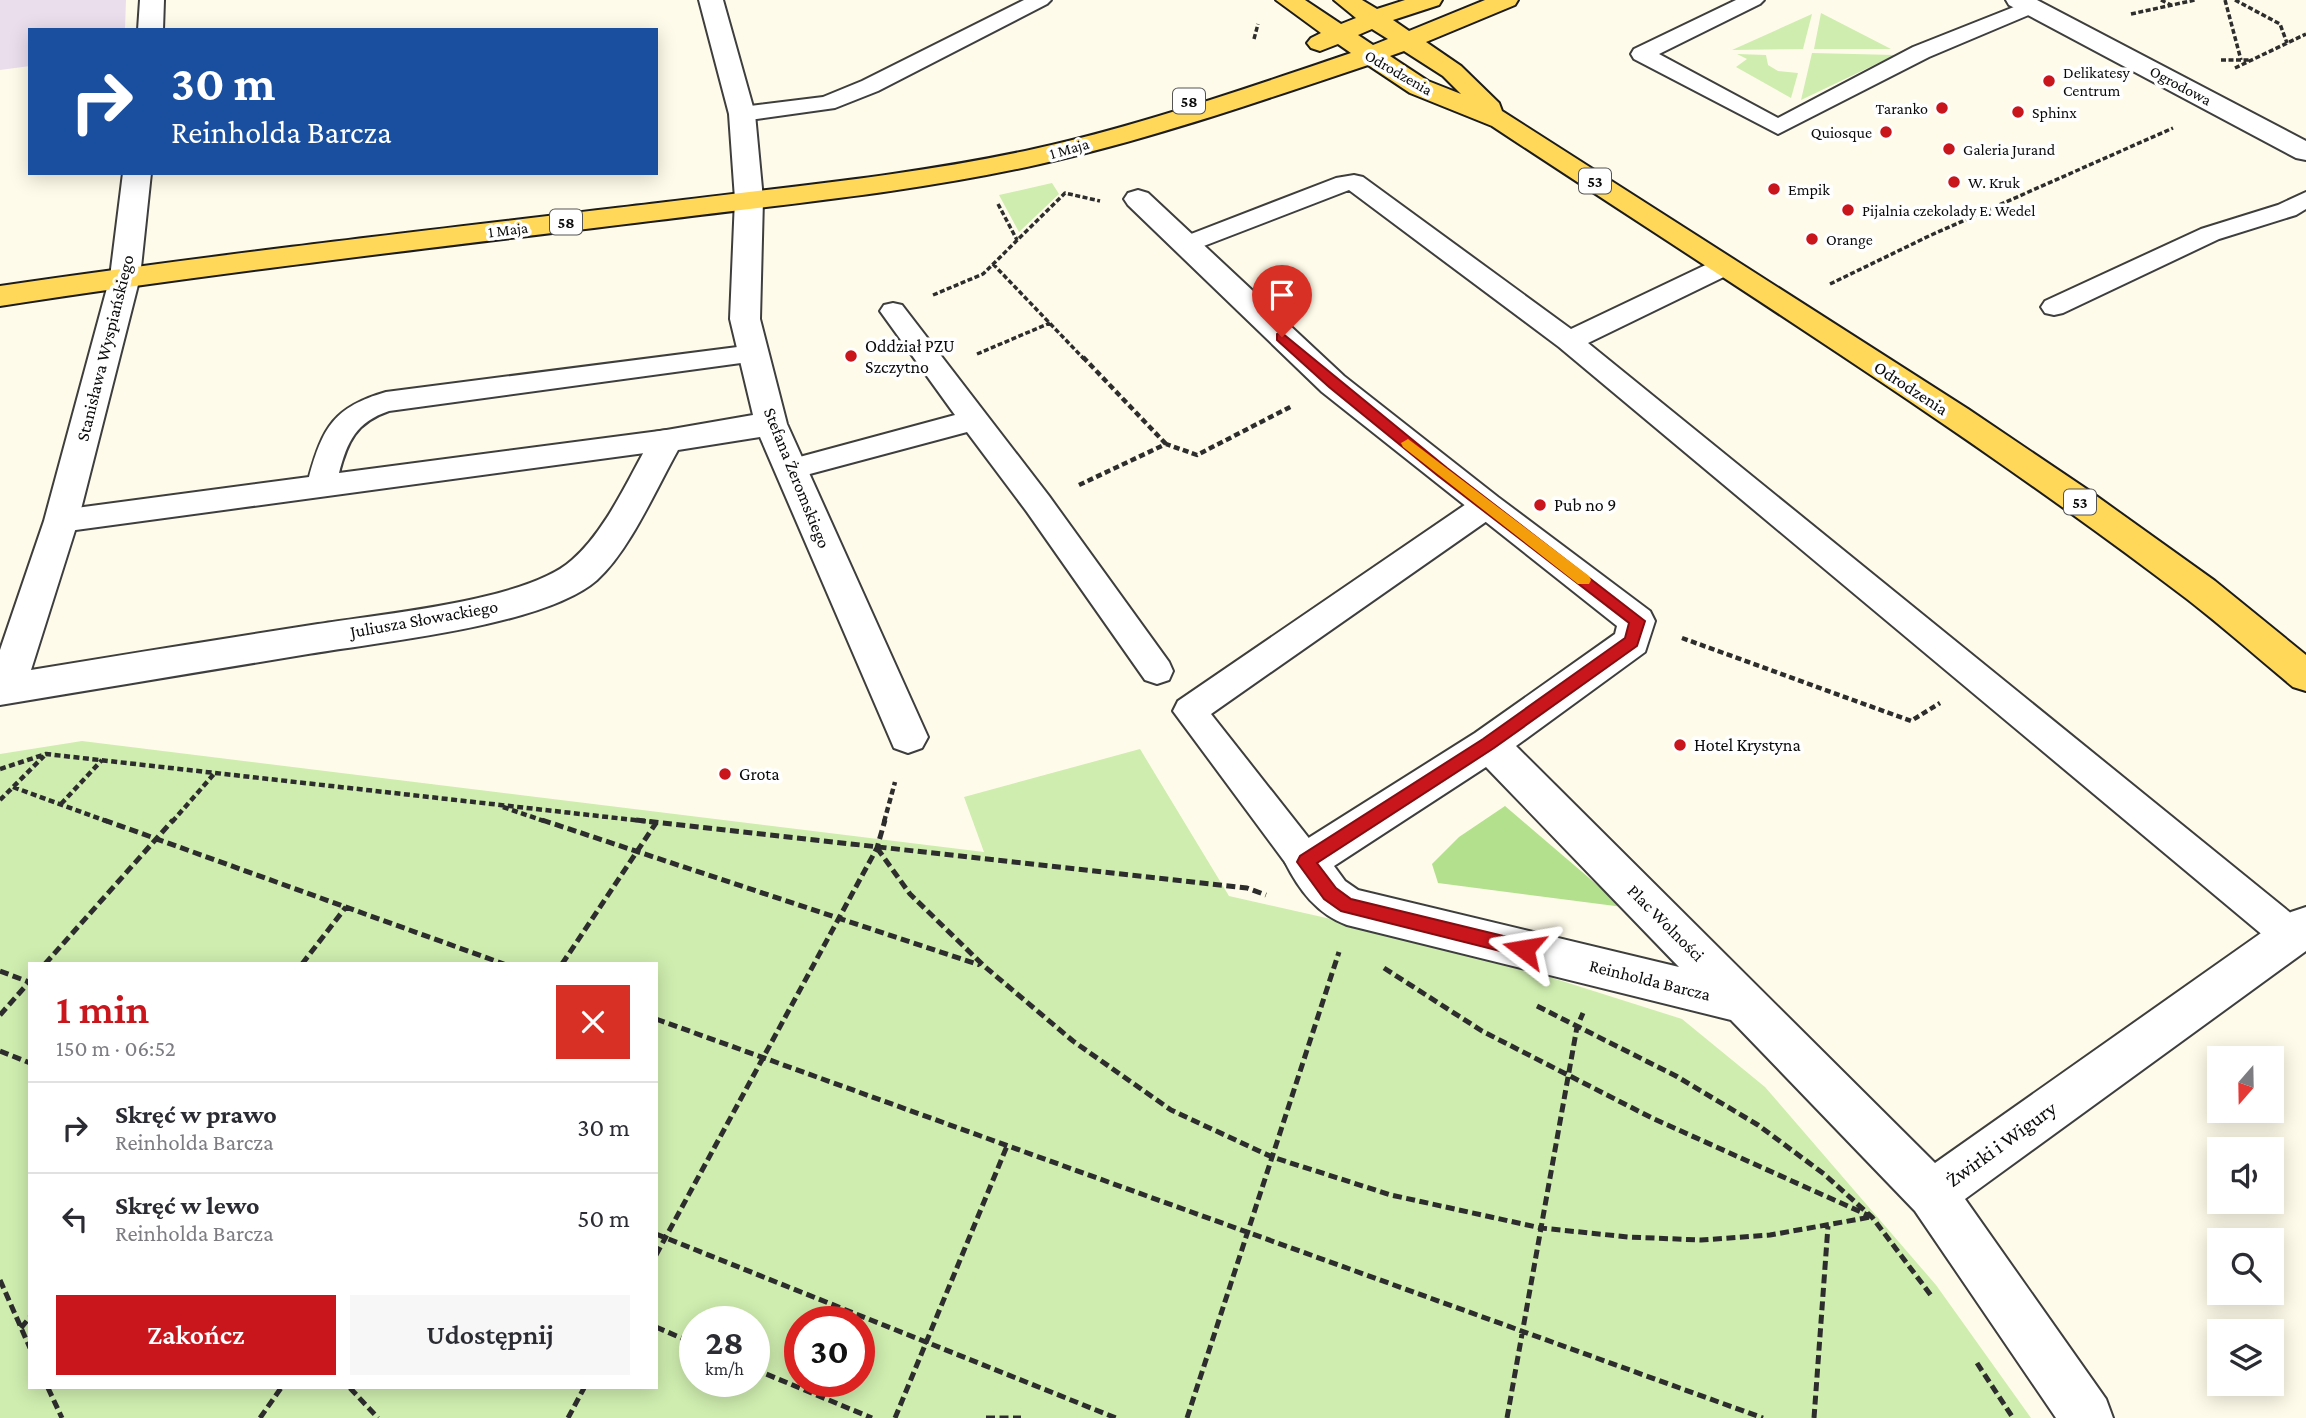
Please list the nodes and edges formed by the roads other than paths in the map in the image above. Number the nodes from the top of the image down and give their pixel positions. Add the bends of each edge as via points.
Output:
1 (152, 0) edge
2 (711, 0) edge
3 (1040, 0) edge
4 (1288, 0) edge
5 (1346, 0) edge
6 (1430, 0) edge
7 (1506, 0) edge
8 (1753, 0) edge
9 (2025, 4) edge
10 (1375, 18) junction
11 (150, 28) edge
12 (1337, 35) junction
13 (1409, 40) junction
14 (1369, 56) junction
15 (1419, 87) junction
16 (1263, 90) junction
17 (742, 114) junction
18 (1502, 120) junction
19 (1097, 140) junction
20 (2306, 152) edge
21 (137, 175) edge
22 (749, 199) junction
23 (2306, 200) edge
24 (1125, 201) road end
25 (1186, 244) junction
26 (1725, 266) junction
27 (125, 277) junction
28 (0, 296) edge
29 (2054, 307) dead end
30 (893, 311) road end
31 (1569, 341) junction
32 (753, 354) junction
33 (973, 421) junction
34 (771, 424) junction
35 (667, 440) junction
36 (791, 469) junction
37 (322, 484) junction
38 (1486, 506) junction
39 (61, 522) junction
40 (1157, 671) dead end
41 (2306, 676) edge
42 (3, 689) edge
43 (908, 737) road end
44 (1489, 744) junction
45 (1306, 862) junction
46 (2298, 930) edge
47 (1745, 1003) junction
48 (1932, 1194) junction
49 (2087, 1418) edge

1 - 11 street
2 - 17 street, Stefana Żeromskiego
3 - 17 lane via 827,103
4 - 12 main road, 53
5 - 10 main road, 53
6 - 10 main road, 1 Maja
7 - 13 main road, 1 Maja
8 - 9 lane via 1642,54 1778,127
9 - 20 street, Ogrodowa
10 - 12 main road, 1 Maja
10 - 13 main road, 53
12 - 14 main road, Odrodzenia / 53
12 - 19 main road, 1 Maja / 58
13 - 14 main road, 1 Maja
13 - 18 main road, Odrodzenia / 53 via 1452,71
14 - 15 main road, Odrodzenia / 53
14 - 16 main road, 1 Maja
15 - 16 main road, 1 Maja / 58 via 1353,80
15 - 18 main road, Odrodzenia / 53
16 - 19 main road, 1 Maja / 58
17 - 22 street, Stefana Żeromskiego
18 - 26 main road, Odrodzenia / 53
19 - 22 main road, 1 Maja / 58 via 938,176
21 - 27 street, Stanisława Wyspiańskiego
22 - 27 main road, 1 Maja / 58
22 - 32 street, Stefana Żeromskiego via 745,318
23 - 29 lane via 2210,234
24 - 25 street
25 - 31 lane via 1354,182
25 - 38 street via 1333,384
26 - 31 lane
26 - 41 main road, Odrodzenia / 53 via 2076,499 2202,591
27 - 28 main road, 1 Maja / 58
27 - 39 street, Stanisława Wyspiańskiego
30 - 33 lane
31 - 46 lane via 1980,679
32 - 34 street, Stefana Żeromskiego
32 - 37 lane via 386,402 367,408 342,426
33 - 36 lane
33 - 40 lane
34 - 35 street
34 - 36 street, Stefana Żeromskiego
35 - 37 lane
35 - 42 street, Juliusza Słowackiego via 606,547 584,571 526,600 448,617
36 - 43 street, Stefana Żeromskiego
37 - 39 lane
38 - 44 street via 1637,621 1632,642
38 - 45 lane via 1190,711
39 - 42 street, Stanisława Wyspiańskiego
44 - 45 street
44 - 47 street, Plac Wolności
45 - 47 street, Reinholda Barcza via 1330,894 1347,906
46 - 48 street, Żwirki i Wigury
47 - 48 street, Plac Wolności
48 - 49 street, Żwirki i Wigury

